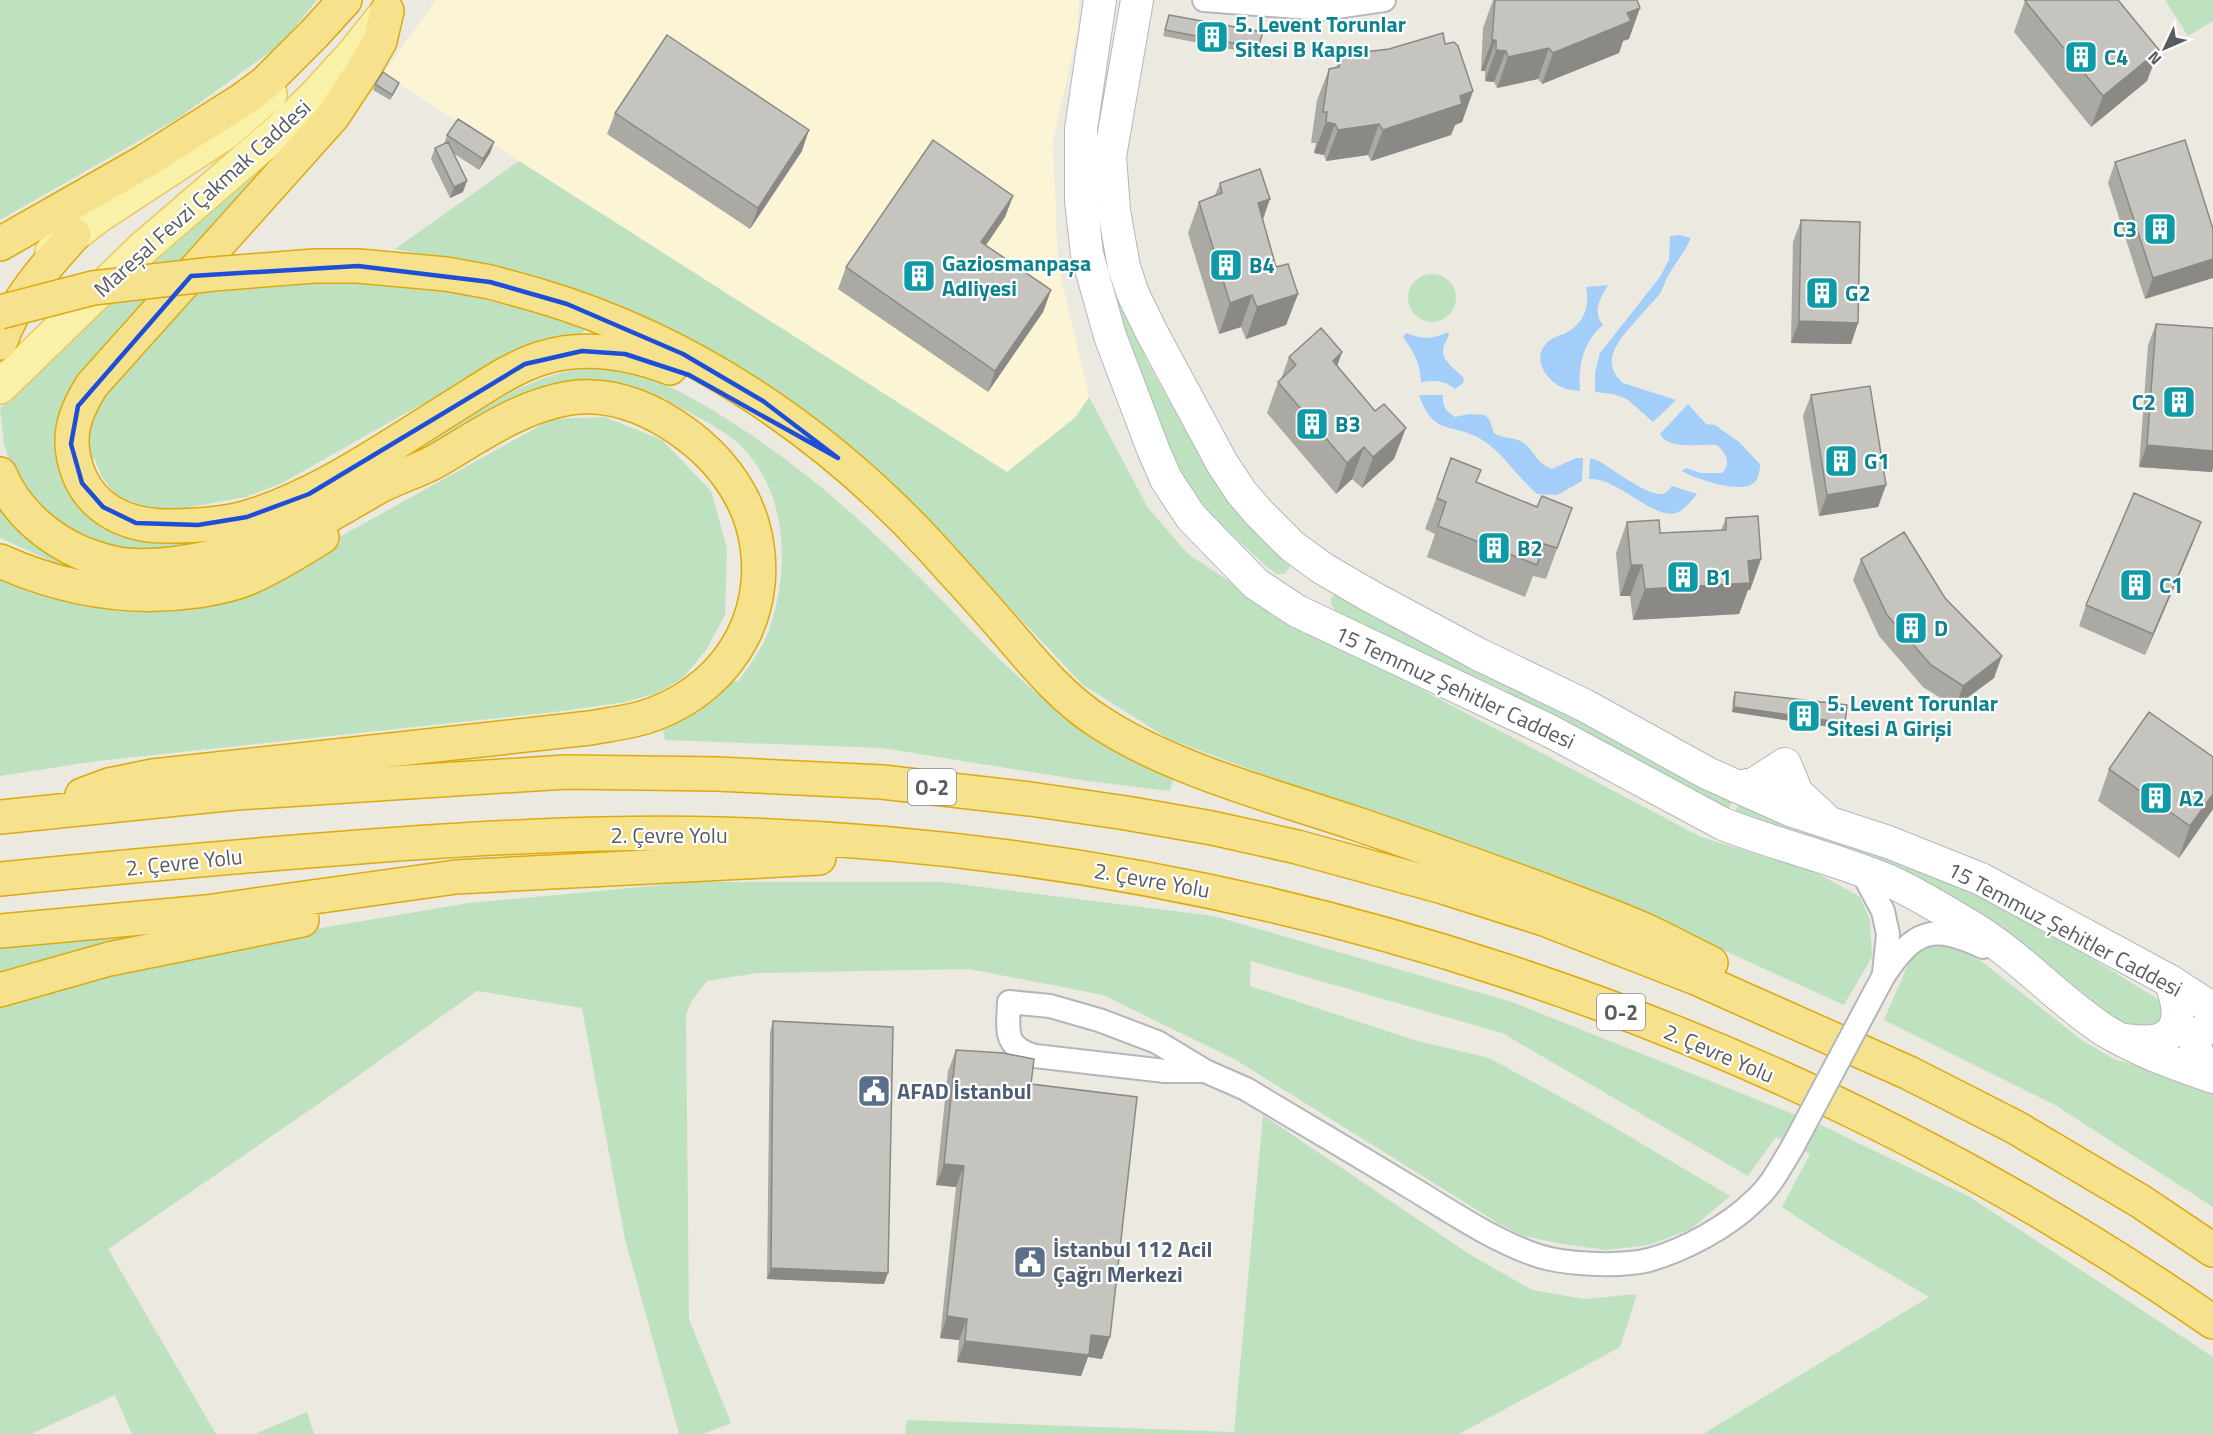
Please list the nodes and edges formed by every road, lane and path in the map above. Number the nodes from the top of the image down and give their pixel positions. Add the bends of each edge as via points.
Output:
1 (345, 0) edge
2 (356, 0) edge
3 (1100, 0) edge
4 (1137, 0) edge
5 (1204, 0) edge
6 (1384, 0) edge
7 (391, 6) edge
8 (74, 235) junction
9 (0, 244) edge
10 (93, 288) junction
11 (0, 303) edge
12 (0, 312) edge
13 (0, 343) edge
14 (0, 387) edge
15 (838, 458) junction
16 (432, 463) junction
17 (0, 474) edge
18 (1292, 546) junction
19 (0, 561) edge
20 (1344, 581) junction
21 (1256, 584) junction
22 (1329, 627) junction
23 (1737, 787) junction
24 (46, 814) junction
25 (0, 817) edge
26 (1832, 824) junction
27 (973, 853) junction
28 (1861, 870) junction
29 (543, 872) junction
30 (0, 879) edge
31 (0, 931) edge
32 (2026, 966) junction
33 (1883, 977) junction
34 (2169, 981) junction
35 (0, 990) edge
36 (2213, 1009) edge
37 (1785, 1016) junction
38 (2213, 1026) edge
39 (2120, 1040) junction
40 (1205, 1071) junction
41 (2212, 1076) edge
42 (2213, 1250) edge
43 (2213, 1322) edge

1 - 9 highway via 265,83 242,100 144,162
2 - 8 main road via 272,92 225,134
3 - 21 main road, 15 Temmuz Şehitler Caddesi via 1079,164 1087,254 1102,312 1166,479 1191,517
4 - 18 main road, 15 Temmuz Şehitler Caddesi via 1110,156 1124,267 1152,333 1222,463 1241,492
5 - 6 street via 1323,9
7 - 14 main road, Mareşal Fevzi Çakmak Caddesi via 349,59 279,131 143,249
7 - 15 highway via 380,41 333,116 92,385 78,406 71,444 82,483 92,496 118,517 146,524 198,525 247,517 309,494 525,364 582,351 625,354 689,375
8 - 11 main road
8 - 13 highway via 15,310
10 - 11 highway, bridge via 56,288
10 - 12 highway, bridge
10 - 15 highway, bridge via 256,270 358,266 490,282 597,315 683,354 798,424
15 - 37 highway via 931,547 1037,667 1098,722 1130,741 1175,761 1418,844 1648,931 1733,974
16 - 17 highway via 305,527 275,538 191,560 140,566 91,556 47,533 21,510
16 - 19 highway via 392,494 304,548 261,572 224,586 167,596 101,592 46,580
16 - 24 highway via 519,413 571,398 601,397 629,403 665,418 696,441 727,472 748,508 756,536 758,596 751,620 734,652 713,678 692,695 653,715 623,723 153,776 109,785
18 - 20 main road, 15 Temmuz Şehitler Caddesi
18 - 21 main road via 1299,573 1292,583 1271,588
20 - 22 main road via 1323,592 1320,601
20 - 23 main road, 15 Temmuz Şehitler Caddesi
21 - 22 main road, 15 Temmuz Şehitler Caddesi
22 - 28 main road, 15 Temmuz Şehitler Caddesi via 1550,730 1723,824
23 - 26 main road, 15 Temmuz Şehitler Caddesi
23 - 26 main road via 1760,781 1785,764 1797,793
24 - 25 highway, O-2
24 - 37 highway, O-2 via 236,793 566,772 800,777 958,790 1212,828 1395,872 1576,930
26 - 34 main road, 15 Temmuz Şehitler Caddesi via 1981,879
27 - 29 highway
27 - 30 highway, 2. Çevre Yolu / O-2 via 799,837 566,835 293,852
27 - 43 highway, 2. Çevre Yolu / O-2 via 1152,879 1322,917 1484,963 1626,1014 1795,1085 1944,1158 2029,1204
28 - 32 main road, 15 Temmuz Şehitler Caddesi via 1912,893 1977,931
28 - 33 street via 1883,911 1888,934
29 - 31 highway via 456,877 206,912
29 - 35 highway via 450,895 267,926 109,959
32 - 33 street via 1960,936 1935,932 1913,941
32 - 39 main road, 15 Temmuz Şehitler Caddesi
33 - 40 street, bridge via 1776,1176 1756,1200 1732,1219 1697,1241 1649,1260 1600,1264 1534,1255 1489,1235 1246,1089
34 - 36 main road, 15 Temmuz Şehitler Caddesi
34 - 39 main road via 2178,1005 2174,1028 2158,1040
37 - 42 highway, O-2 via 1909,1072 2015,1127
38 - 41 main road via 2202,1032 2195,1052
39 - 41 main road, 15 Temmuz Şehitler Caddesi
40 - 40 street via 1165,1071 1022,1053 1008,1034 1009,1002 1050,1006 1099,1020 1157,1041

